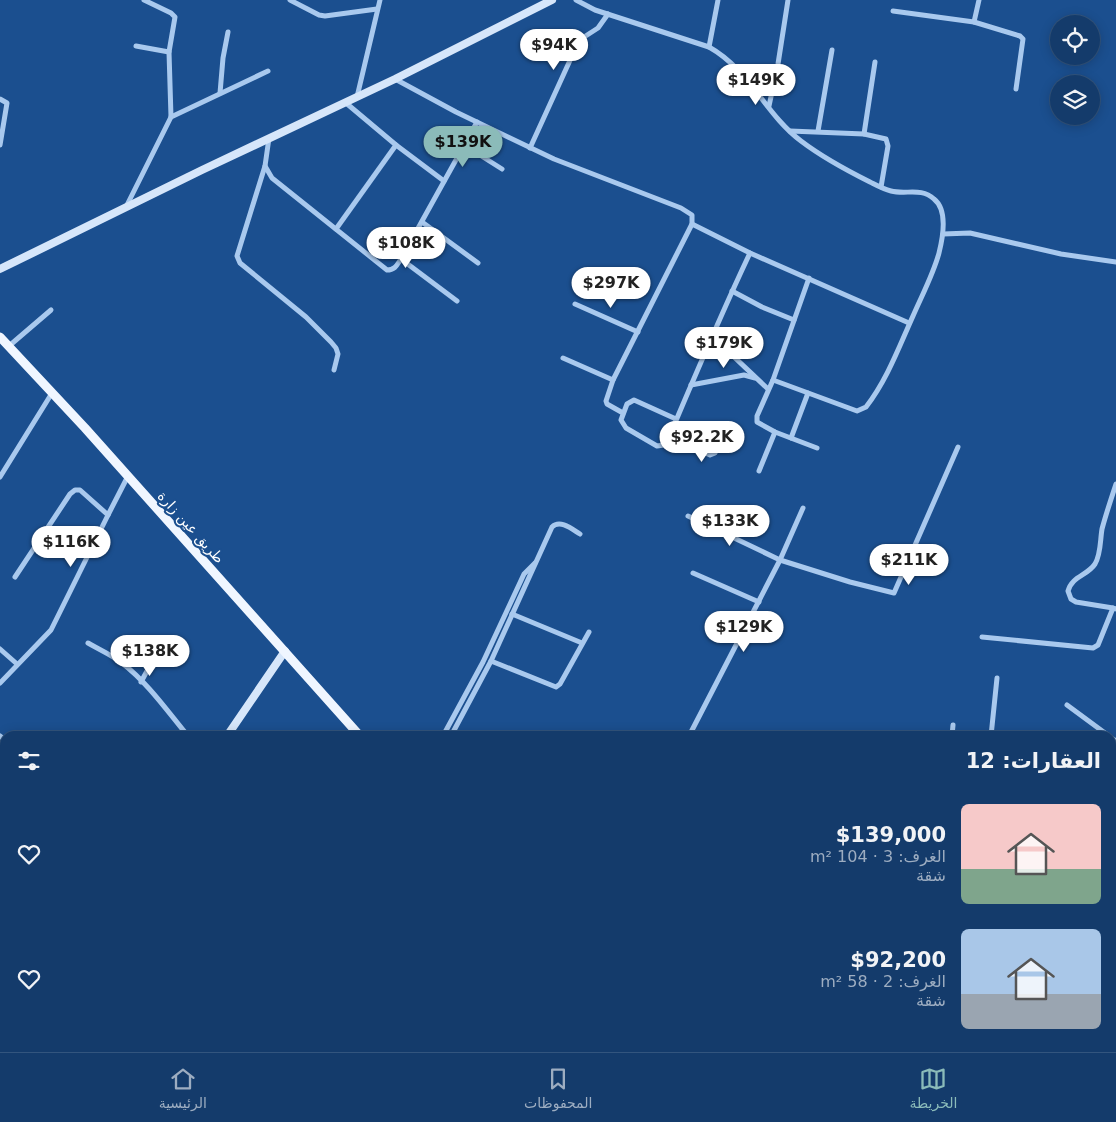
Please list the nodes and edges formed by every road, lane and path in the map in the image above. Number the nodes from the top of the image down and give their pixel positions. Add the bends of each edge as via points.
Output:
1 (144, 0) edge
2 (290, 0) edge
3 (380, 0) edge
4 (552, 0) edge
5 (576, 0) edge
6 (718, 0) edge
7 (788, 0) edge
8 (979, 0) edge
9 (377, 9) junction
10 (893, 11) dead end
11 (608, 14) junction
12 (974, 22) junction
13 (228, 32) dead end
14 (136, 46) dead end
15 (709, 47) junction
16 (832, 50) dead end
17 (169, 52) junction
18 (875, 62) dead end
19 (268, 70) dead end
20 (395, 80) junction
21 (1016, 89) dead end
22 (220, 94) junction
23 (357, 97) junction
24 (0, 99) edge
25 (346, 103) junction
26 (769, 106) junction
27 (171, 116) junction
28 (477, 122) junction
29 (789, 131) junction
30 (818, 131) junction
31 (864, 134) junction
32 (269, 138) junction
33 (0, 144) edge
34 (396, 145) junction
35 (464, 145) junction
36 (530, 148) junction
37 (265, 166) junction
38 (502, 169) dead end
39 (444, 181) junction
40 (881, 187) junction
41 (126, 208) junction
42 (422, 222) junction
43 (692, 224) junction
44 (336, 229) junction
45 (942, 234) junction
46 (750, 253) junction
47 (401, 259) junction
48 (1116, 262) edge
49 (478, 263) dead end
50 (0, 269) edge
51 (809, 278) junction
52 (732, 291) junction
53 (457, 301) dead end
54 (575, 304) dead end
55 (51, 310) dead end
56 (794, 320) junction
57 (909, 323) junction
58 (638, 332) junction
59 (713, 336) junction
60 (0, 337) edge
61 (10, 346) junction
62 (563, 358) dead end
63 (334, 370) dead end
64 (755, 378) junction
65 (613, 380) junction
66 (772, 380) junction
67 (691, 385) junction
68 (768, 390) junction
69 (52, 392) junction
70 (808, 393) junction
71 (623, 413) junction
72 (676, 419) junction
73 (775, 432) junction
74 (669, 437) junction
75 (722, 438) dead end
76 (792, 438) junction
77 (958, 447) dead end
78 (817, 448) dead end
79 (759, 471) dead end
80 (128, 476) junction
81 (0, 477) edge
82 (1116, 484) edge
83 (803, 508) dead end
84 (108, 515) junction
85 (688, 516) dead end
86 (580, 534) dead end
87 (780, 560) junction
88 (536, 562) junction
89 (693, 573) dead end
90 (15, 577) dead end
91 (759, 602) junction
92 (1114, 609) edge
93 (512, 614) junction
94 (589, 632) dead end
95 (982, 637) dead end
96 (88, 643) dead end
97 (582, 643) junction
98 (0, 649) edge
99 (159, 649) dead end
100 (285, 651) junction
101 (491, 661) junction
102 (17, 664) junction
103 (997, 678) dead end
104 (141, 682) junction
105 (0, 683) edge
106 (1067, 705) dead end
107 (954, 725) dead end
108 (184, 731) edge
109 (230, 731) edge
110 (356, 731) edge
111 (446, 731) edge
112 (455, 731) edge
113 (692, 731) edge
114 (953, 731) edge
115 (991, 731) edge
116 (1102, 731) edge
117 (1116, 789) edge
118 (1116, 800) edge

1 - 17 street via 175,17
2 - 9 street via 325,16
3 - 9 street
4 - 20 street
5 - 11 street
6 - 15 street
7 - 26 street
8 - 12 street
9 - 23 street
10 - 12 street
11 - 15 street
11 - 36 street via 598,28 577,45
12 - 21 street via 1022,39
13 - 22 street
14 - 17 street
15 - 26 street via 734,64
16 - 30 street
17 - 27 street
18 - 31 street
19 - 22 street
20 - 23 street
20 - 28 street
22 - 27 street
23 - 25 street
24 - 33 street via 7,103
25 - 32 street
25 - 34 street
26 - 29 street
27 - 41 street
28 - 35 street
28 - 36 street
29 - 30 street
29 - 40 street via 831,161
30 - 31 street
31 - 40 street via 886,139 888,146
32 - 37 street
32 - 41 street
34 - 39 street
34 - 44 street
35 - 38 street
35 - 39 street
36 - 43 street via 688,212 692,216
37 - 44 street via 272,178
37 - 63 street via 237,256 331,342 338,354
39 - 42 street
40 - 45 street via 890,191 916,191 934,198 941,206
41 - 50 street
42 - 47 street
42 - 49 street
43 - 46 street
43 - 58 street
44 - 47 street via 387,270 395,268
45 - 48 street via 970,233 1061,254
45 - 57 street via 940,252
46 - 51 street
46 - 52 street
47 - 53 street
51 - 56 street
51 - 57 street
52 - 56 street
52 - 59 street
54 - 58 street
55 - 61 street
56 - 66 street
57 - 70 street via 894,360 863,410
58 - 65 street
59 - 64 street
59 - 67 street
60 - 61 main road, طريق عين زارة
61 - 69 main road, طريق عين زارة
62 - 65 street
64 - 67 street via 744,375
64 - 68 street
65 - 71 street via 606,401
66 - 68 street
66 - 70 street
67 - 72 street
68 - 73 street via 757,422
69 - 80 main road, طريق عين زارة
69 - 81 street
70 - 76 street
71 - 72 street via 627,404 634,400
71 - 74 street via 621,420 626,428 657,446 664,445
72 - 74 street
73 - 76 street
73 - 79 street
74 - 75 street via 710,455 715,453
76 - 78 street
77 - 87 street via 894,593
80 - 84 street
80 - 100 main road, طريق عين زارة
82 - 92 street via 1102,528 1097,560 1086,573 1072,581 1068,591 1076,602
83 - 87 street
84 - 90 street via 80,490 75,490
84 - 102 street via 51,630
85 - 87 street
86 - 88 street via 560,523 554,524
87 - 91 street
88 - 93 street
88 - 111 street via 524,574 483,662
89 - 91 street
91 - 113 street
92 - 95 street via 1098,645 1093,648
93 - 97 street
93 - 101 street
94 - 97 street
96 - 104 street via 121,662
97 - 101 street via 556,687
98 - 102 street
99 - 104 street
100 - 109 street
100 - 110 main road, طريق عين زارة
101 - 112 street
102 - 105 street
103 - 115 street
104 - 108 street
106 - 116 street
107 - 114 street
117 - 118 street

